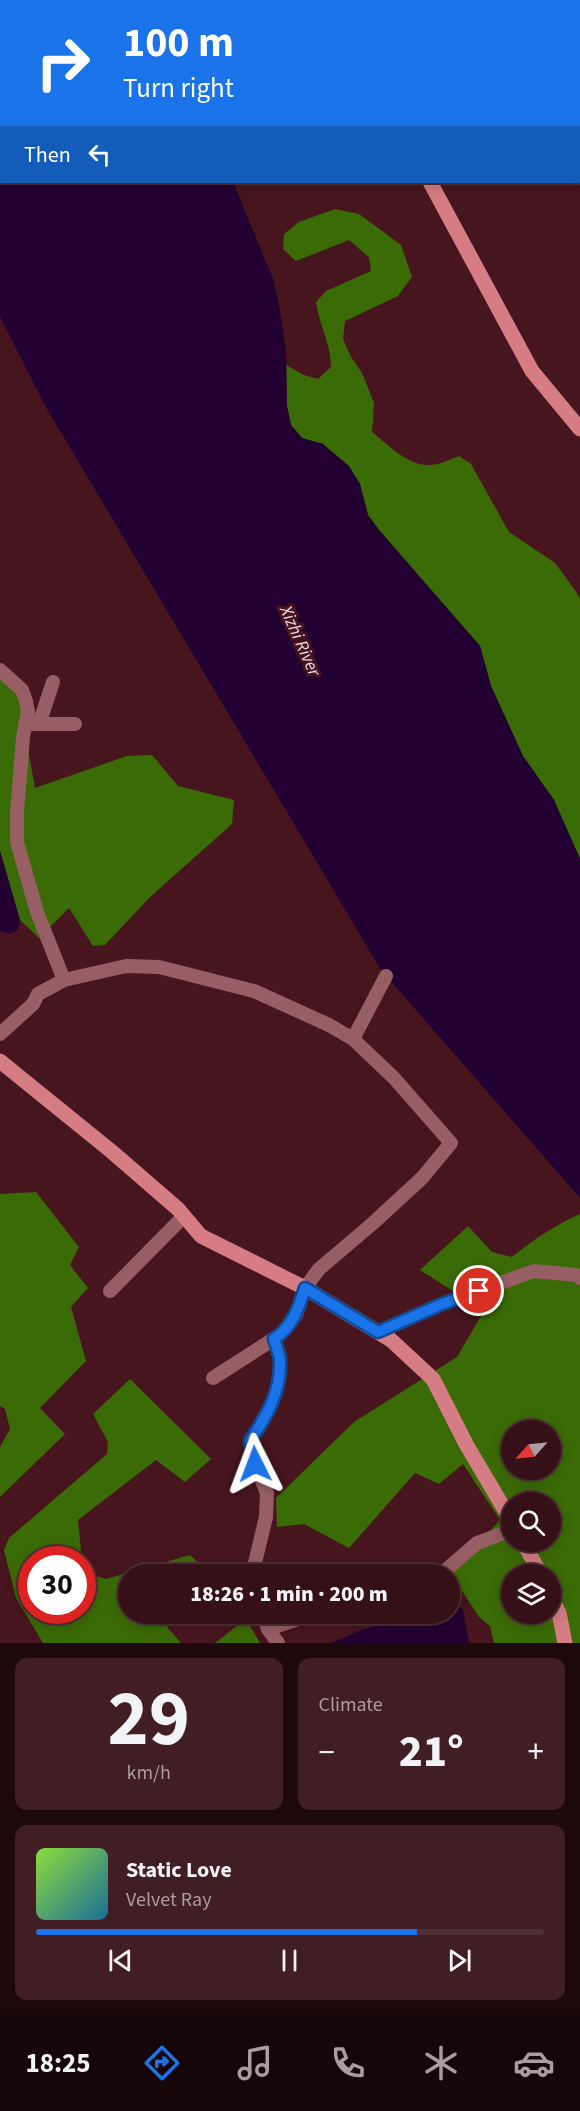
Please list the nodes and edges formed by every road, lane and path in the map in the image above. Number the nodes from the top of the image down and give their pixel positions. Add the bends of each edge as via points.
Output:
1 (431, 183) edge
2 (580, 429) edge
3 (0, 670) edge
4 (53, 682) dead end
5 (32, 724) junction
6 (75, 724) dead end
7 (386, 976) dead end
8 (64, 980) junction
9 (0, 1034) edge
10 (353, 1039) junction
11 (0, 1061) edge
12 (184, 1216) junction
13 (580, 1278) edge
14 (305, 1288) junction
15 (110, 1291) dead end
16 (378, 1332) junction
17 (274, 1339) junction
18 (213, 1378) dead end
19 (501, 1503) edge
20 (501, 1534) edge
21 (255, 1564) edge
22 (453, 1564) edge
23 (561, 1623) edge
24 (266, 1624) edge
25 (283, 1624) edge
26 (268, 1629) junction
27 (278, 1643) edge
28 (565, 1643) edge

1 - 2 street via 532,371
3 - 5 street via 22,690
4 - 5 street
5 - 6 street
5 - 8 street via 16,812 17,842 37,912
7 - 10 street
8 - 9 street via 38,994 33,1004
8 - 10 street via 126,966 159,967 254,991
10 - 14 street via 394,1078 451,1143 422,1178 319,1269
11 - 12 street
12 - 14 street via 201,1236
12 - 15 street
13 - 16 street via 534,1271
14 - 16 street
14 - 17 street via 296,1315
16 - 19 street via 433,1379
17 - 18 street
17 - 21 street via 280,1360 278,1385 270,1411 250,1441 267,1493
20 - 22 street via 477,1544
23 - 28 street
24 - 26 street
25 - 26 street
26 - 27 street

